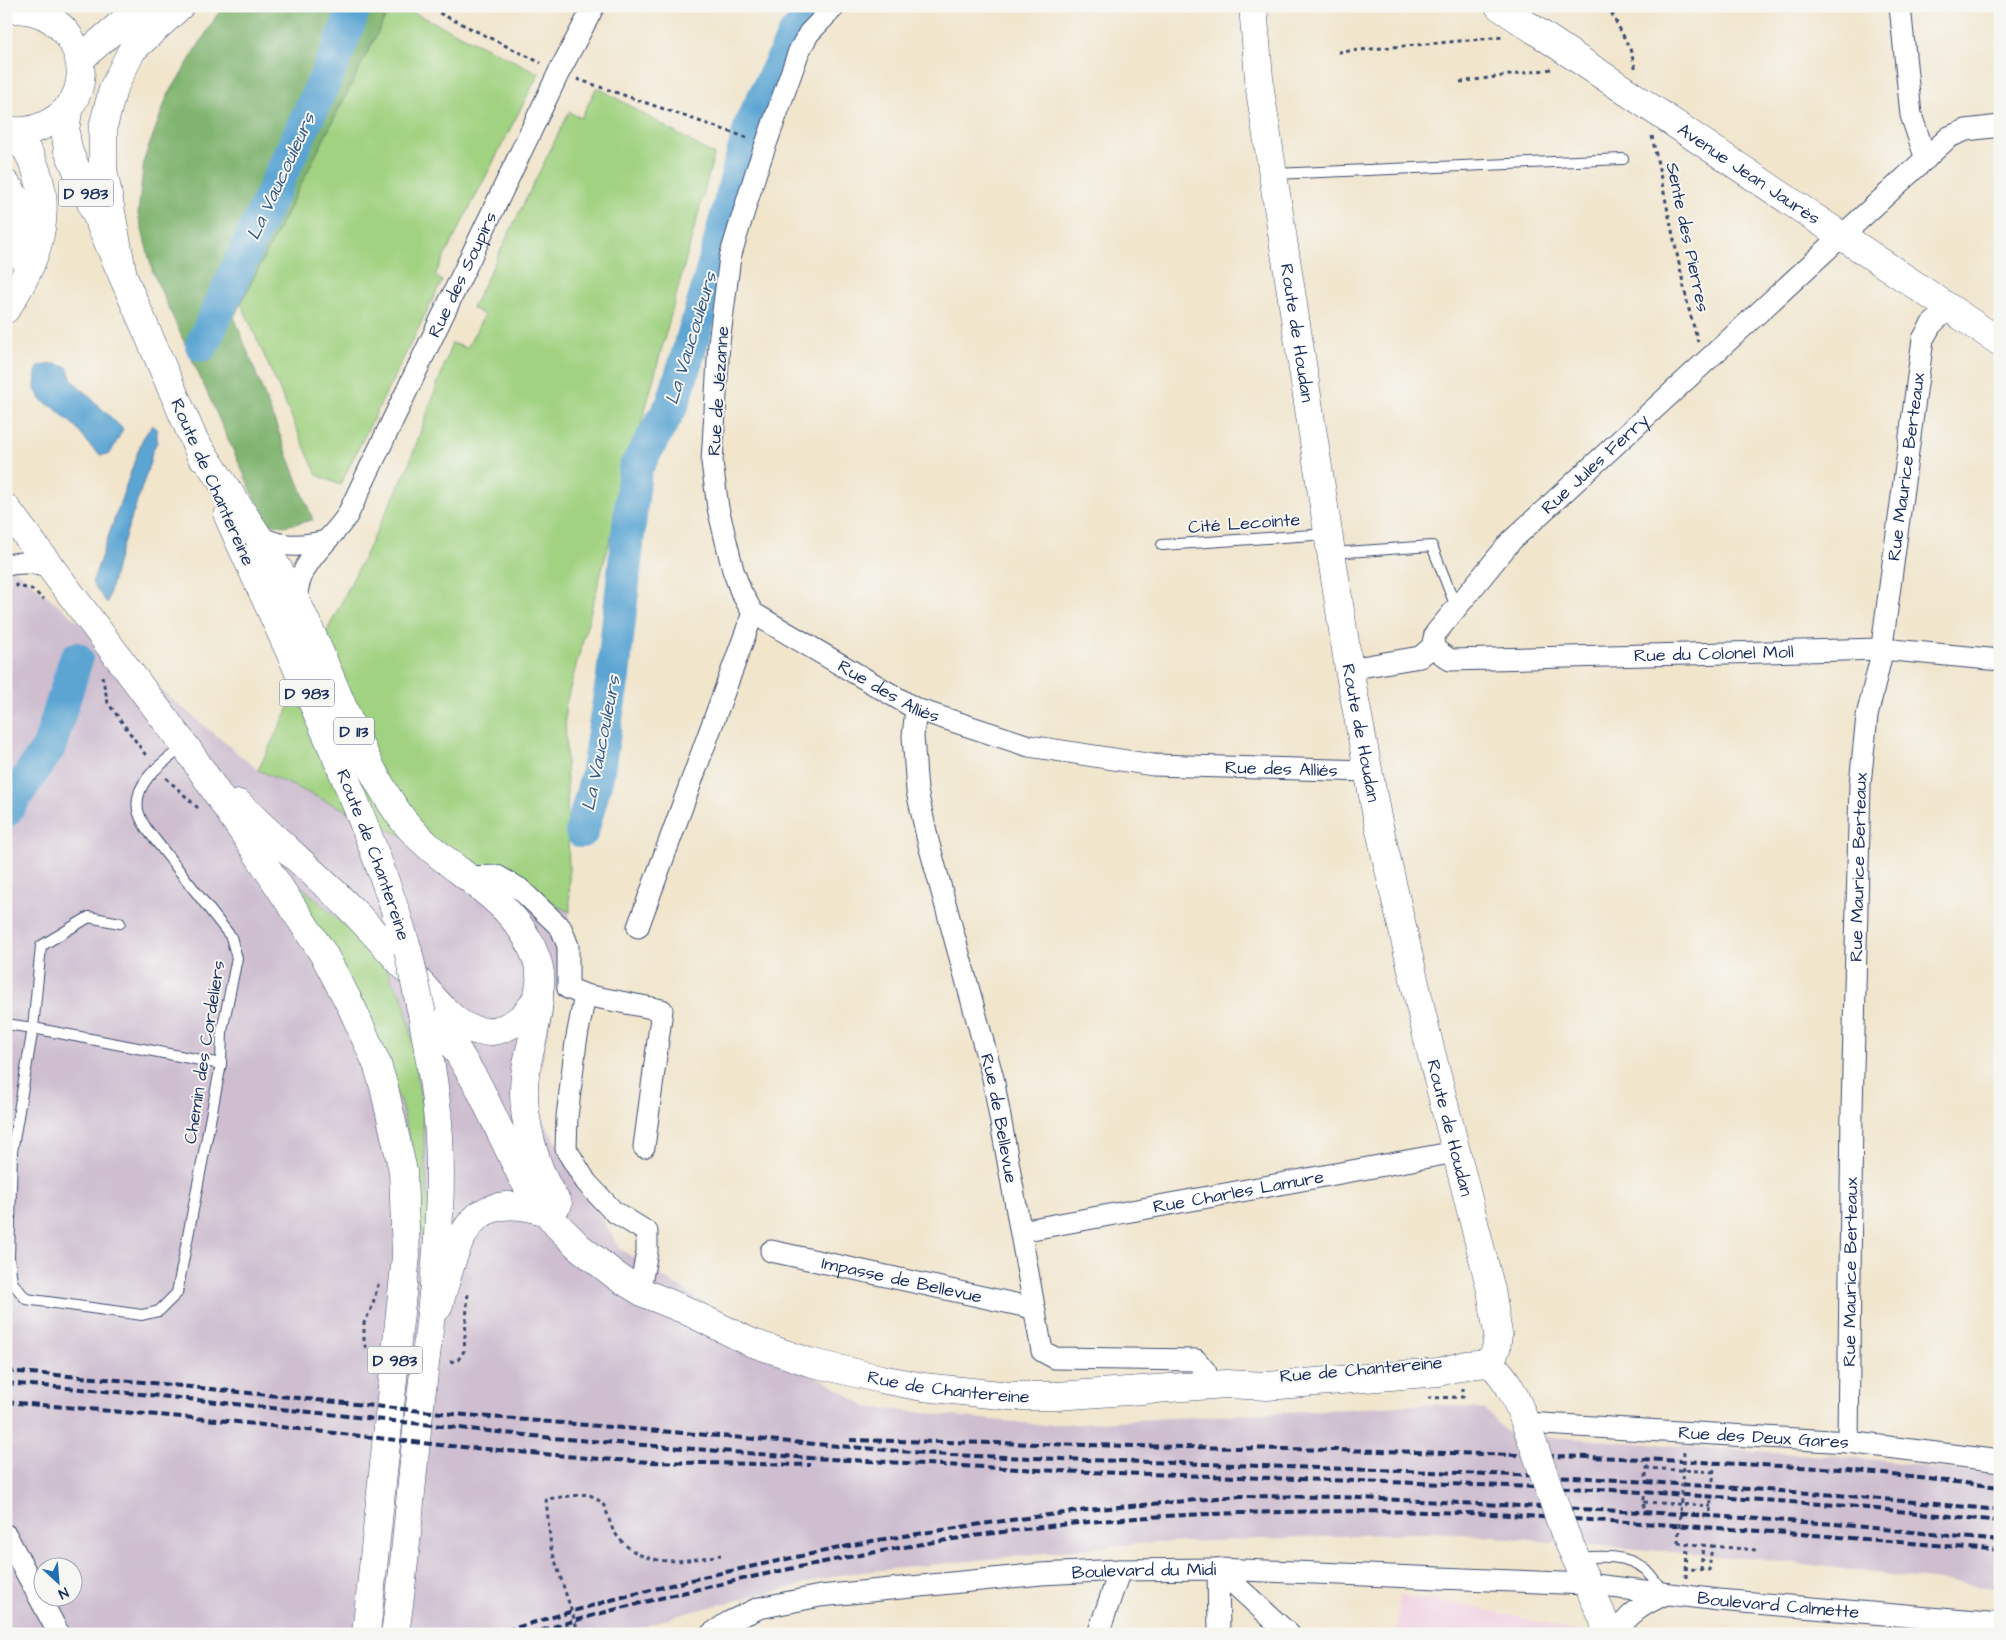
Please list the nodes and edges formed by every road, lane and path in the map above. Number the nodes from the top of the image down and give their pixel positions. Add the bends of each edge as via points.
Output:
1 (152, 6) edge
2 (180, 6) edge
3 (425, 6) edge
4 (594, 6) edge
5 (835, 6) edge
6 (1253, 6) edge
7 (1499, 6) edge
8 (1608, 6) edge
9 (1900, 6) edge
10 (9, 9) edge
11 (66, 19) edge
12 (1521, 21) junction
13 (1338, 52) dead end
14 (1572, 55) junction
15 (80, 59) junction
16 (559, 72) junction
17 (1460, 82) dead end
18 (1645, 103) junction
19 (69, 106) junction
20 (2000, 126) edge
21 (8, 130) edge
22 (740, 136) dead end
23 (1623, 159) dead end
24 (1926, 159) junction
25 (1273, 174) junction
26 (6, 184) edge
27 (1842, 236) junction
28 (123, 276) junction
29 (1948, 308) junction
30 (6, 309) edge
31 (2000, 342) edge
32 (1705, 361) junction
33 (194, 440) junction
34 (6, 508) edge
35 (256, 535) junction
36 (326, 540) junction
37 (1330, 543) junction
38 (1162, 545) dead end
39 (9, 571) edge
40 (52, 571) junction
41 (296, 601) junction
42 (48, 602) dead end
43 (1456, 607) junction
44 (753, 613) junction
45 (1432, 647) junction
46 (1882, 649) junction
47 (2000, 660) edge
48 (1349, 669) junction
49 (99, 671) dead end
50 (916, 709) junction
51 (186, 748) junction
52 (157, 768) junction
53 (1368, 771) junction
54 (203, 813) dead end
55 (467, 877) junction
56 (120, 923) dead end
57 (638, 927) dead end
58 (381, 941) junction
59 (576, 991) junction
60 (538, 995) junction
61 (6, 1024) edge
62 (33, 1028) junction
63 (221, 1064) junction
64 (644, 1147) dead end
65 (1456, 1152) junction
66 (544, 1211) junction
67 (1022, 1231) junction
68 (771, 1251) dead end
69 (381, 1273) dead end
70 (638, 1283) junction
71 (1033, 1308) junction
72 (428, 1339) junction
73 (377, 1354) dead end
74 (1478, 1364) junction
75 (1216, 1385) junction
76 (1528, 1430) junction
77 (1848, 1442) junction
78 (1684, 1452) dead end
79 (2000, 1461) edge
80 (1647, 1463) dead end
81 (1714, 1466) dead end
82 (1646, 1468) junction
83 (1682, 1470) junction
84 (1713, 1472) junction
85 (1646, 1477) dead end
86 (1713, 1481) dead end
87 (1644, 1496) dead end
88 (1711, 1500) dead end
89 (1644, 1502) junction
90 (1680, 1504) junction
91 (1710, 1506) junction
92 (1644, 1508) dead end
93 (1710, 1512) dead end
94 (6, 1535) edge
95 (1687, 1544) junction
96 (1703, 1545) junction
97 (1570, 1546) junction
98 (1712, 1546) junction
99 (1756, 1550) dead end
100 (721, 1555) dead end
101 (1218, 1569) junction
102 (1686, 1569) junction
103 (1120, 1570) junction
104 (1701, 1570) junction
105 (1686, 1583) dead end
106 (1587, 1584) junction
107 (1666, 1594) junction
108 (2000, 1624) edge
109 (59, 1634) edge
110 (366, 1634) edge
111 (394, 1634) edge
112 (579, 1634) edge
113 (711, 1634) edge
114 (1098, 1634) edge
115 (1219, 1634) edge
116 (1289, 1634) edge
117 (1608, 1634) edge
118 (1617, 1634) edge

1 - 15 main road via 124,22
2 - 28 main road via 132,50 113,89 102,127 103,169
3 - 16 path
4 - 16 street, Rue des Soupirs
5 - 44 street, Rue de Jézanne via 809,33 799,51 765,144 730,257 719,343 712,462 718,508 733,570
6 - 25 main road, Route de Houdan via 1260,90
7 - 12 main road, Avenue Jean Jaurès
8 - 18 path, Sente des Pierres via 1630,49
9 - 24 street via 1911,116
10 - 11 main road via 45,14 60,24
11 - 15 main road
12 - 13 path via 1503,37
12 - 14 main road, Avenue Jean Jaurès
14 - 17 path via 1557,68
14 - 18 main road, Avenue Jean Jaurès
15 - 19 main road via 78,88
16 - 22 path
16 - 36 street, Rue des Soupirs via 347,516
18 - 27 main road, Avenue Jean Jaurès
18 - 32 path, Sente des Pierres via 1688,306
19 - 21 main road via 43,126 32,130
19 - 28 main road, D 983 via 65,130 68,150
20 - 24 street, Rue Jules Ferry via 1966,130 1949,137
21 - 30 main road, D 983 via 28,153 40,185 43,207 41,237 34,258
23 - 25 lane
24 - 27 street, Rue Jules Ferry
25 - 37 main road, Route de Houdan
26 - 30 main road via 21,210 24,234 21,264
27 - 29 main road, Avenue Jean Jaurès
27 - 32 street, Rue Jules Ferry
28 - 33 main road, Route de Chantereine / D 983
29 - 31 main road, Avenue Jean Jaurès
29 - 46 street, Rue Maurice Berteaux via 1931,325 1923,339
32 - 43 street, Rue Jules Ferry via 1511,541
33 - 35 main road, D 113
33 - 72 main road, Route de Chantereine / D 983, bridge via 354,800 381,866 408,951 422,1014 439,1137 436,1257
34 - 40 main road, D 983
35 - 36 street via 283,545
35 - 41 main road, D 113
36 - 41 street, Rue des Soupirs via 303,570
37 - 38 lane, Cité Lecointe via 1313,535
37 - 43 lane, Cité Lecointe via 1432,546
37 - 48 main road, Route de Houdan
39 - 40 street via 30,563
39 - 42 path via 16,586 31,589
40 - 51 main road, D 983
41 - 55 main road, D 113 via 382,787 416,836
43 - 45 street, Rue Jules Ferry via 1435,634
44 - 50 street, Rue des Alliés
44 - 57 street
45 - 46 street, Rue du Colonel Moll via 1450,660
45 - 48 street via 1420,657
46 - 47 street, Rue du Colonel Moll
46 - 77 street, Rue Maurice Berteaux via 1867,716 1860,784
48 - 53 main road, Route de Houdan
49 - 52 path via 108,703
50 - 53 street, Rue des Alliés via 1029,746 1153,764
50 - 67 street, Rue de Bellevue via 913,736 917,791 993,1078
51 - 52 lane, Chemin des Cordeliers
51 - 58 main road, D 113 via 272,838
51 - 110 main road, D 983 via 306,927 352,1008 382,1079 403,1171 406,1256
52 - 54 path
52 - 63 lane, Chemin des Cordeliers via 138,793 138,812 146,828 231,937 237,958 222,1031
53 - 65 main road, Route de Houdan
55 - 59 street via 497,876 520,889 561,928 568,946
55 - 60 main road, D 113 via 498,901 522,928 540,968
56 - 62 lane via 89,917 41,946
58 - 60 main road, D 113 via 452,1017 472,1029 490,1031 508,1026 524,1015
58 - 66 main road, D 113 via 431,1006 459,1052 522,1177
59 - 60 street via 552,997
59 - 64 street via 662,1010
59 - 70 street via 576,1042 566,1117 566,1150 586,1182 613,1211 647,1232 647,1252
60 - 70 main road, D 113 via 524,1090 525,1112 542,1175 565,1214
61 - 62 lane
62 - 63 lane
62 - 63 lane, Chemin des Cordeliers via 12,1152 8,1257 12,1282 26,1299 142,1315 159,1311 177,1293
65 - 67 street, Rue Charles Lamure
65 - 74 main road, Route de Houdan via 1491,1290 1498,1334 1496,1349
66 - 70 main road, D 113 via 579,1247 618,1278
66 - 72 main road, D 113 via 521,1204 500,1206 482,1213 470,1223 458,1241
67 - 71 street, Rue de Bellevue
68 - 71 street, Impasse de Bellevue
69 - 73 path via 364,1323 364,1345
70 - 75 main road, Rue de Chantereine / D 113 via 750,1342 809,1362 923,1387 1010,1396 1058,1396
71 - 75 street, Rue de Bellevue via 1042,1351 1055,1358 1196,1360
72 - 111 main road, Route de Chantereine / D 983
74 - 75 main road, Rue de Chantereine / D 113 via 1440,1372 1267,1386
74 - 76 main road via 1502,1373
76 - 77 street, Rue des Deux Gares
76 - 97 main road, bridge
77 - 79 street, Rue des Deux Gares
78 - 83 path, bridge
80 - 82 path
81 - 84 path
82 - 83 path
82 - 85 path
83 - 84 path
83 - 90 path, bridge
84 - 86 path
87 - 89 path
88 - 91 path
89 - 90 path
89 - 92 path
90 - 91 path
90 - 95 path, bridge via 1678,1543
91 - 93 path
94 - 109 street
95 - 96 path
95 - 102 path
96 - 98 path
96 - 104 path
97 - 106 main road
97 - 107 lane via 1623,1559 1645,1570
98 - 99 path
98 - 104 path via 1709,1570
100 - 112 path via 680,1561 651,1560 629,1550 614,1532 602,1503 588,1494 546,1499 551,1548
101 - 103 street, Boulevard du Midi
101 - 106 street, Boulevard du Midi
101 - 115 street
101 - 116 street
102 - 104 path
102 - 105 path
103 - 113 street, Boulevard du Midi via 1041,1574 820,1596 758,1608
103 - 114 street
106 - 107 street, Boulevard Calmette
106 - 117 main road
107 - 108 street, Boulevard Calmette
107 - 118 street via 1633,1613

